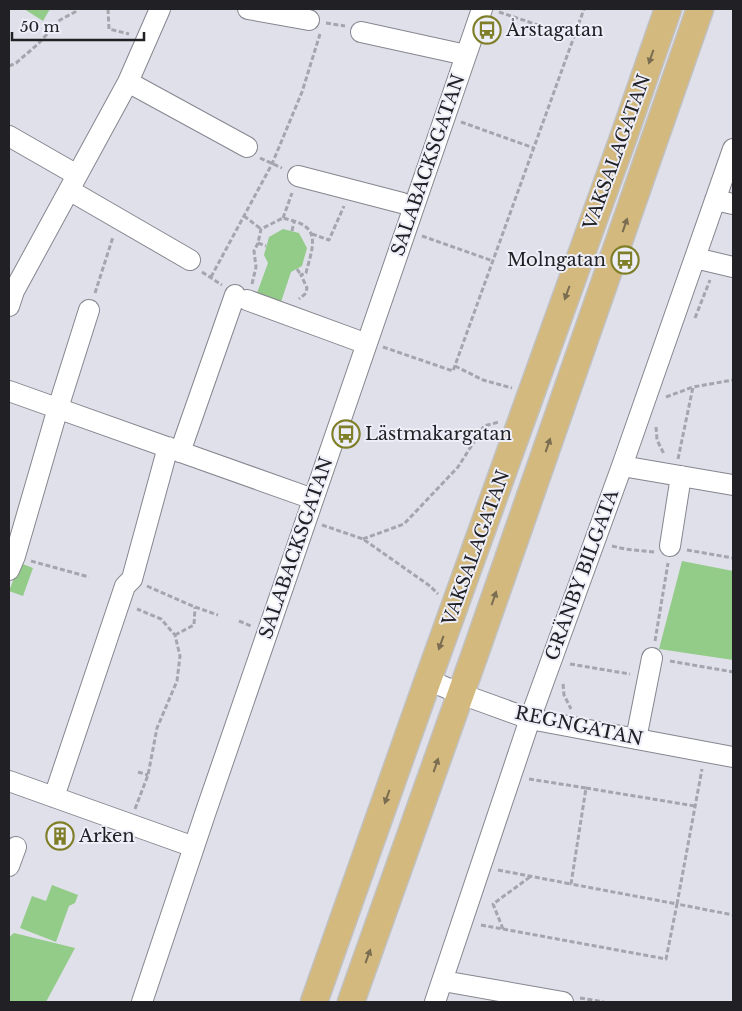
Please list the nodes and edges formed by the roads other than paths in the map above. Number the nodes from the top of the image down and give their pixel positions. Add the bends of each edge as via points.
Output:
1 (160, 9) edge
2 (248, 9) edge
3 (668, 9) edge
4 (700, 9) edge
5 (488, 10) edge
6 (319, 19) road end
7 (361, 32) road end
8 (466, 55) junction
9 (128, 82) junction
10 (9, 136) edge
11 (247, 147) road end
12 (733, 149) edge
13 (298, 176) road end
14 (73, 182) junction
15 (724, 202) edge
16 (402, 203) dead end
17 (695, 258) junction
18 (190, 260) road end
19 (725, 265) edge
20 (9, 306) edge
21 (89, 310) road end
22 (356, 340) dead end
23 (9, 391) edge
24 (58, 408) junction
25 (174, 449) junction
26 (622, 466) junction
27 (681, 476) junction
28 (733, 484) edge
29 (313, 499) junction
30 (670, 550) road end
31 (12, 563) edge
32 (650, 668) road end
33 (428, 680) junction
34 (460, 694) junction
35 (530, 719) junction
36 (636, 739) junction
37 (733, 756) edge
38 (9, 781) edge
39 (54, 797) junction
40 (16, 847) dead end
41 (194, 847) junction
42 (9, 866) edge
43 (443, 981) junction
44 (142, 1002) edge
45 (314, 1002) edge
46 (351, 1002) edge
47 (435, 1002) edge
48 (563, 1002) edge

1 - 9 street
2 - 6 street
3 -> 33 main road, VAKSALAGATAN
34 -> 4 main road, VAKSALAGATAN
5 - 8 street, SALABACKSGATAN
7 - 8 street
8 - 29 street, SALABACKSGATAN
9 - 11 street
9 - 14 street
10 - 14 street
12 - 15 street, GRÄNBY BILGATA
13 - 16 street
14 - 18 street via 119,219
14 - 20 street via 14,290
15 - 17 street, GRÄNBY BILGATA
17 - 19 street
17 - 26 street, GRÄNBY BILGATA
21 - 24 street
22 - 25 street via 241,297
23 - 24 street
24 - 25 street
24 - 31 street
25 - 29 street
25 - 39 street via 132,580 125,586
26 - 27 street
26 - 35 street, GRÄNBY BILGATA
27 - 28 street
27 - 30 street
29 - 41 street, SALABACKSGATAN
32 - 36 street
33 - 34 street, REGNGATAN
33 -> 45 main road, VAKSALAGATAN
34 - 35 street, REGNGATAN
46 -> 34 main road, VAKSALAGATAN
35 - 36 street, REGNGATAN
35 - 43 street, GRÄNBY BILGATA
36 - 37 street, REGNGATAN
38 - 39 street
39 - 41 street
40 - 42 street
41 - 44 street, SALABACKSGATAN
43 - 47 street, GRÄNBY BILGATA
43 - 48 street

